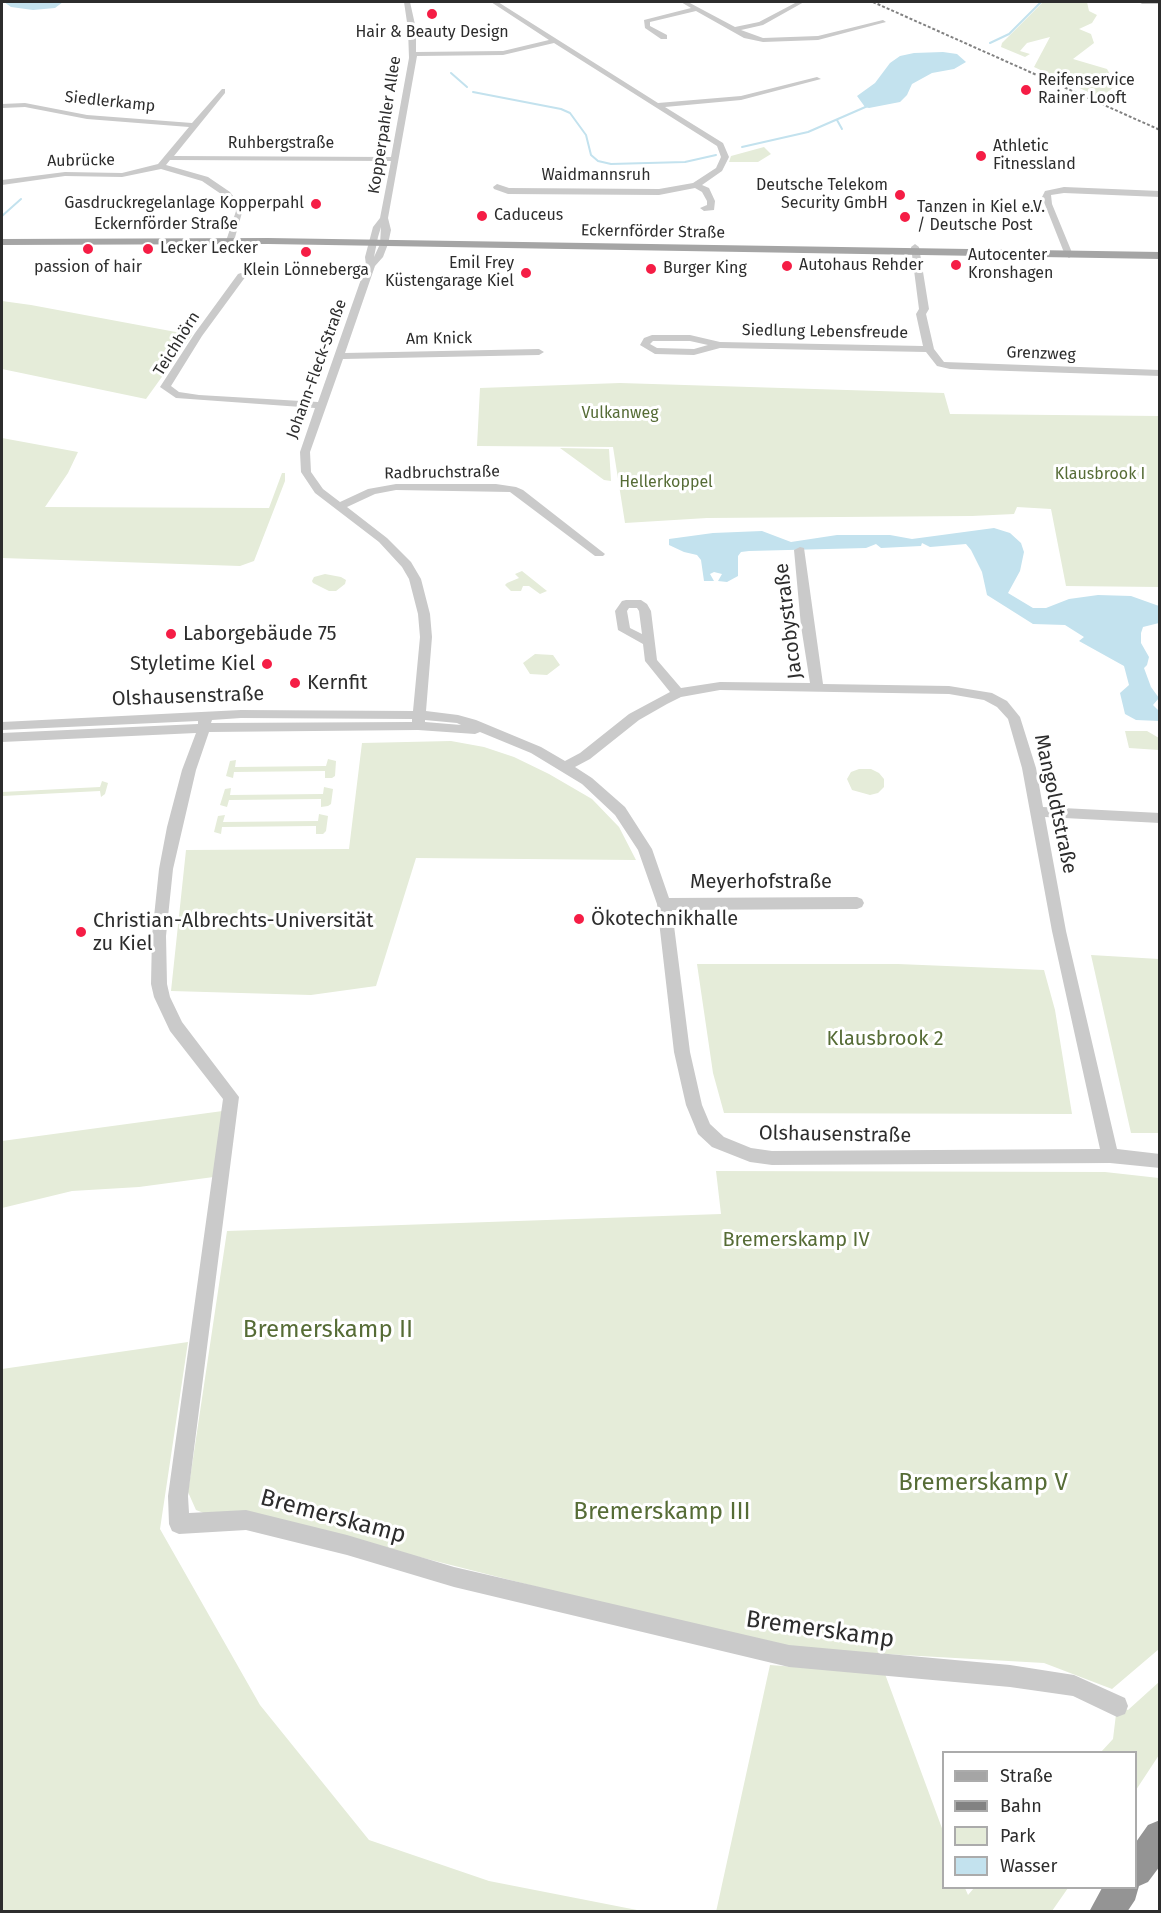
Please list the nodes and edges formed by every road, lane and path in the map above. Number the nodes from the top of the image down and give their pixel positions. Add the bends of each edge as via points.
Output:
1 (407, 2) edge
2 (494, 2) edge
3 (684, 2) edge
4 (801, 2) edge
5 (1142, 2) edge
6 (1160, 2) edge
7 (697, 9) junction
8 (883, 22) dead end
9 (733, 29) junction
10 (664, 37) dead end
11 (555, 41) junction
12 (413, 56) junction
13 (818, 79) dead end
14 (222, 91) dead end
15 (657, 105) junction
16 (2, 106) edge
17 (193, 125) junction
18 (396, 159) junction
19 (163, 162) junction
20 (2, 183) edge
21 (696, 185) junction
22 (497, 187) dead end
23 (1160, 194) edge
24 (704, 208) dead end
25 (2, 237) edge
26 (231, 239) junction
27 (379, 240) junction
28 (2, 242) edge
29 (916, 250) junction
30 (1160, 251) edge
31 (1068, 252) junction
32 (1160, 256) edge
33 (241, 276) dead end
34 (720, 345) junction
35 (929, 350) junction
36 (539, 352) dead end
37 (339, 356) junction
38 (1160, 373) edge
39 (321, 405) junction
40 (339, 507) junction
41 (800, 550) dead end
42 (599, 554) dead end
43 (648, 642) dead end
44 (817, 687) junction
45 (678, 693) junction
46 (418, 720) junction
47 (204, 721) junction
48 (2, 726) edge
49 (2, 737) edge
50 (567, 766) junction
51 (1039, 812) junction
52 (1160, 818) edge
53 (857, 903) dead end
54 (664, 904) junction
55 (1110, 1156) junction
56 (1160, 1161) edge
57 (1117, 1706) dead end
58 (1160, 1837) edge
59 (1137, 1869) edge
60 (1122, 1889) edge
61 (1106, 1911) edge

1 - 12 street, Kopperpahler Allee
2 - 11 street
3 - 7 street
4 - 9 street via 761,24
5 - 6 street
7 - 9 street
7 - 10 street via 646,21 647,27
8 - 9 street via 803,40 754,39
11 - 12 street via 502,53
11 - 15 street
12 - 18 street, Kopperpahler Allee
13 - 15 street via 741,98
14 - 17 street
15 - 21 street, Waidmannsruh via 720,145 725,157 722,164
16 - 17 street, Siedlerkamp via 25,105 87,117
17 - 19 street
18 - 19 street, Ruhbergstraße
18 - 27 street, Kopperpahler Allee
19 - 20 street, Aubrücke via 122,175 65,174
19 - 26 street via 205,178 227,194 240,211
21 - 22 street, Waidmannsruh via 659,192 508,191
21 - 24 street via 706,190 711,201 711,207
23 - 31 street via 1064,190 1048,193 1048,204
25 - 26 main road, Eckernförder Straße
26 - 27 main road, Eckernförder Straße
26 - 28 main road, Eckernförder Straße
27 - 29 main road, Eckernförder Straße
27 - 37 street, Johann-Fleck-Straße via 379,257 371,265
29 - 31 main road, Eckernförder Straße
29 - 35 street via 924,309 921,314
30 - 31 main road, Eckernförder Straße
31 - 32 main road, Eckernförder Straße
33 - 39 street, Teichhörn via 165,387 176,395 199,398
34 - 34 street, Siedlung Lebensfreude via 694,338 647,339 645,345 655,351 694,352
34 - 35 street, Siedlung Lebensfreude
35 - 38 street, Grenzweg via 939,363 948,366
36 - 37 street, Am Knick
37 - 39 street, Johann-Fleck-Straße
39 - 40 street, Johann-Fleck-Straße via 305,452 306,472 319,491
40 - 42 street, Radbruchstraße via 372,491 396,487 512,489
40 - 46 street, Johann-Fleck-Straße via 383,540 415,579 426,637
41 - 44 street, Jacobystraße
43 - 45 street via 651,661
44 - 45 street, Mangoldtstraße via 720,686
44 - 51 street, Mangoldtstraße via 949,690 987,696 1002,704 1014,717
45 - 50 street, Mangoldtstraße via 634,717
46 - 47 street, Olshausenstraße
46 - 50 street, Olshausenstraße via 466,731 481,729
47 - 48 street, Olshausenstraße
47 - 49 street, Olshausenstraße
47 - 57 street, Bremerskamp via 166,869 159,984 176,1026 231,1097 178,1496 179,1524 246,1520 454,1577 789,1656 1063,1684
50 - 54 street, Olshausenstraße via 620,811 645,849
51 - 52 street
51 - 55 street, Mangoldtstraße via 1059,931
53 - 54 street, Meyerhofstraße
54 - 55 street, Olshausenstraße via 682,1052 694,1105 704,1129 718,1142 750,1155 772,1158
55 - 56 street, Olshausenstraße
58 - 59 highway
60 - 61 highway

